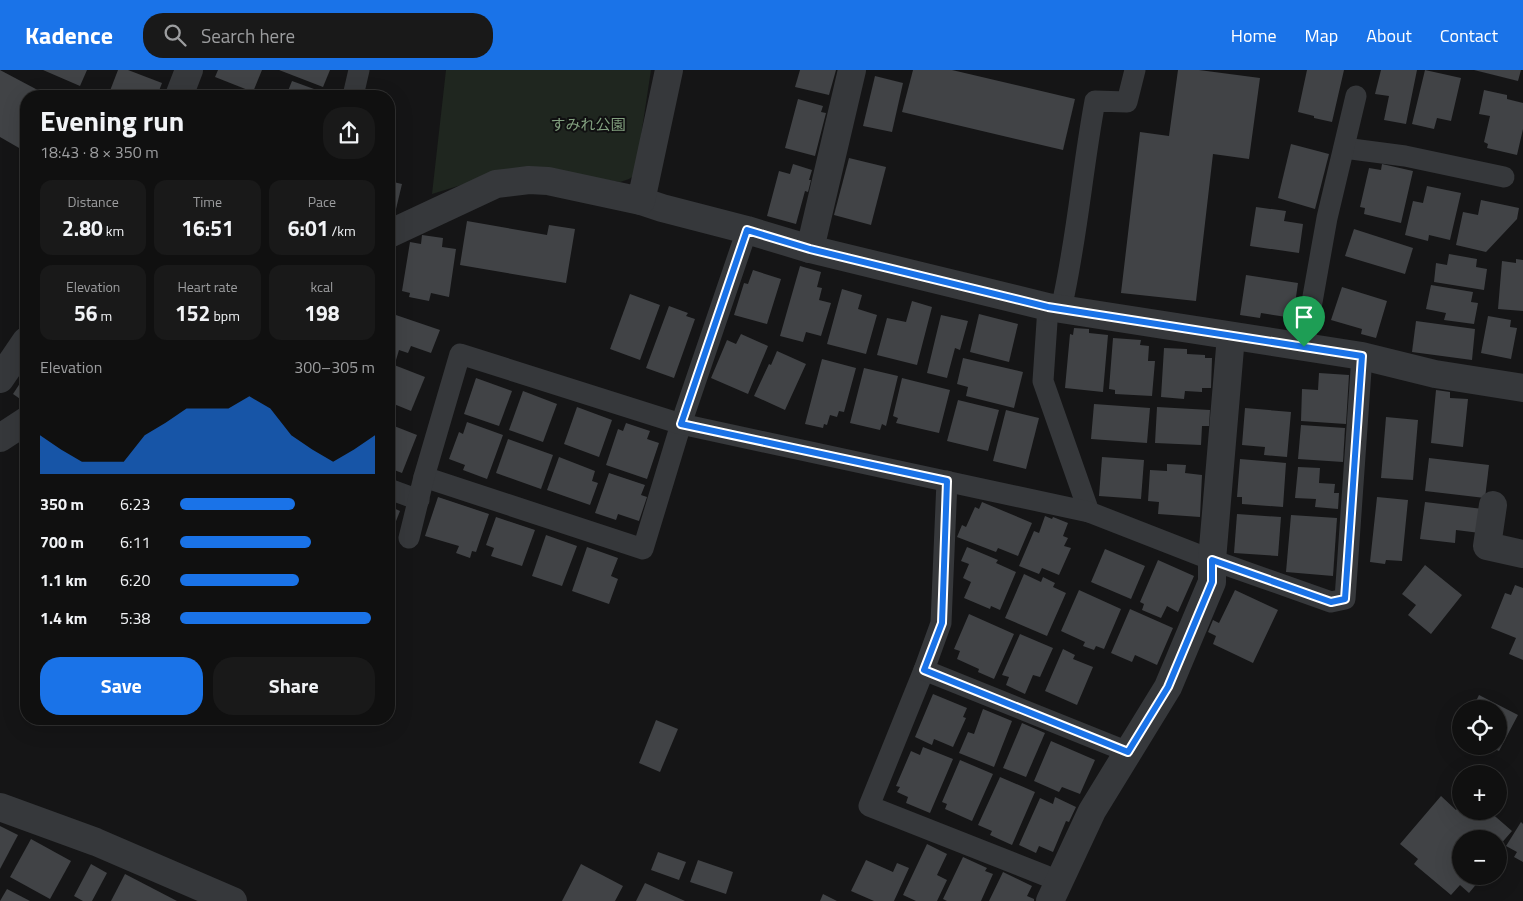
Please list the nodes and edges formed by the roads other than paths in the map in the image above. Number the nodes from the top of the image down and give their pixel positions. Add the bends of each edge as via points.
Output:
1 (189, 70) edge
2 (359, 70) edge
3 (669, 70) edge
4 (852, 70) edge
5 (1134, 70) edge
6 (181, 90) edge
7 (354, 90) edge
8 (1356, 96) dead end
9 (1344, 148) junction
10 (1504, 177) dead end
11 (641, 201) junction
12 (747, 230) junction
13 (395, 231) edge
14 (810, 249) junction
15 (1054, 308) junction
16 (1231, 336) junction
17 (1304, 347) junction
18 (20, 350) edge
19 (1362, 356) junction
20 (0, 380) edge
21 (1523, 388) edge
22 (681, 424) junction
23 (20, 425) edge
24 (0, 438) edge
25 (424, 477) junction
26 (947, 481) junction
27 (395, 491) edge
28 (419, 500) junction
29 (1493, 505) dead end
30 (1089, 512) junction
31 (409, 538) dead end
32 (1523, 554) edge
33 (1212, 560) junction
34 (924, 670) junction
35 (1128, 752) junction
36 (0, 807) edge
37 (1054, 891) edge
38 (234, 901) edge

1 - 6 street
2 - 7 lane
3 - 11 street
4 - 14 street
5 - 15 lane via 1127,102 1095,101 1069,273
8 - 9 lane
9 - 10 lane via 1405,156
9 - 17 lane via 1327,218
11 - 12 street
11 - 13 street via 548,181 496,184
12 - 14 street
12 - 22 lane
14 - 15 street
15 - 16 street
15 - 30 lane via 1043,381
16 - 17 street
16 - 33 street
17 - 19 street
18 - 20 street
19 - 21 street via 1435,374
19 - 33 lane via 1345,599 1331,602
22 - 25 lane via 460,354
22 - 25 lane via 644,549
22 - 26 lane
23 - 24 street
25 - 28 lane
26 - 30 lane
26 - 34 lane via 942,623
27 - 28 lane
28 - 31 lane
29 - 32 street via 1487,546
30 - 33 lane
33 - 35 street via 1212,582 1168,687
34 - 35 lane
34 - 37 lane via 869,806
35 - 37 street via 1092,811
36 - 38 street via 96,842

